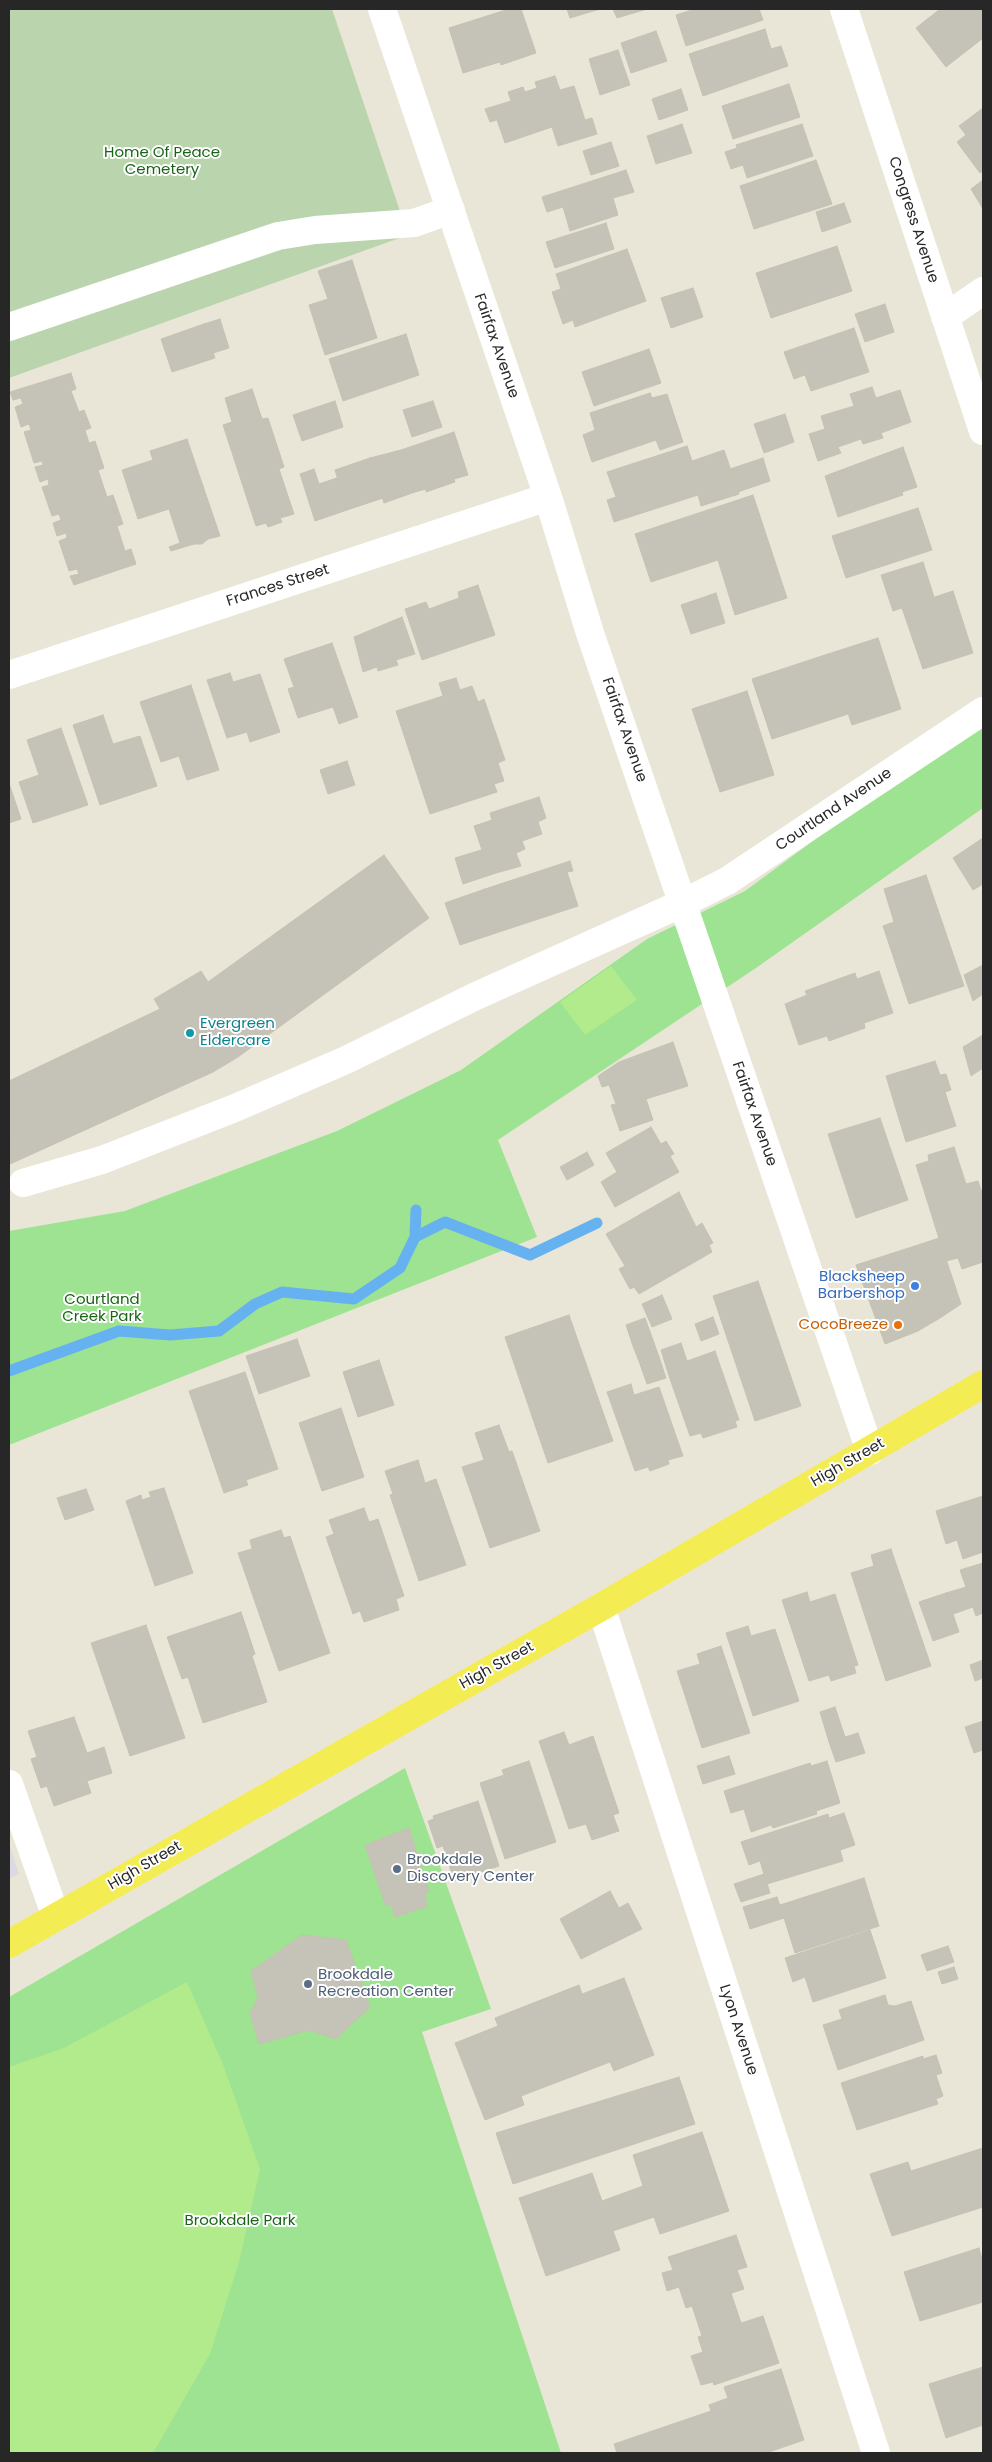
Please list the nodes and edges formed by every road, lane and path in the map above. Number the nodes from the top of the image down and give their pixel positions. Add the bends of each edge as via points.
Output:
1 (382, 9) edge
2 (844, 9) edge
3 (450, 210) junction
4 (983, 291) edge
5 (945, 317) junction
6 (9, 327) edge
7 (983, 431) edge
8 (548, 497) junction
9 (9, 675) edge
10 (983, 712) edge
11 (683, 903) junction
12 (23, 1183) dead end
13 (983, 1384) edge
14 (870, 1451) junction
15 (600, 1607) junction
16 (9, 1784) edge
17 (56, 1917) junction
18 (9, 1944) edge
19 (876, 2453) edge

1 - 3 street, Fairfax Avenue
2 - 5 street, Congress Avenue
3 - 6 street via 414,224 315,230 278,236
3 - 8 street, Fairfax Avenue
4 - 5 street
5 - 7 street, Congress Avenue
8 - 9 street, Frances Street
8 - 11 street, Fairfax Avenue via 590,634
10 - 11 street, Courtland Avenue via 727,881
11 - 12 street, Courtland Avenue via 476,996 346,1060 235,1108 102,1160
11 - 14 street, Fairfax Avenue
13 - 14 main road, High Street
14 - 15 main road, High Street
15 - 17 main road, High Street
15 - 19 street, Lyon Avenue
16 - 17 street
17 - 18 main road, High Street

